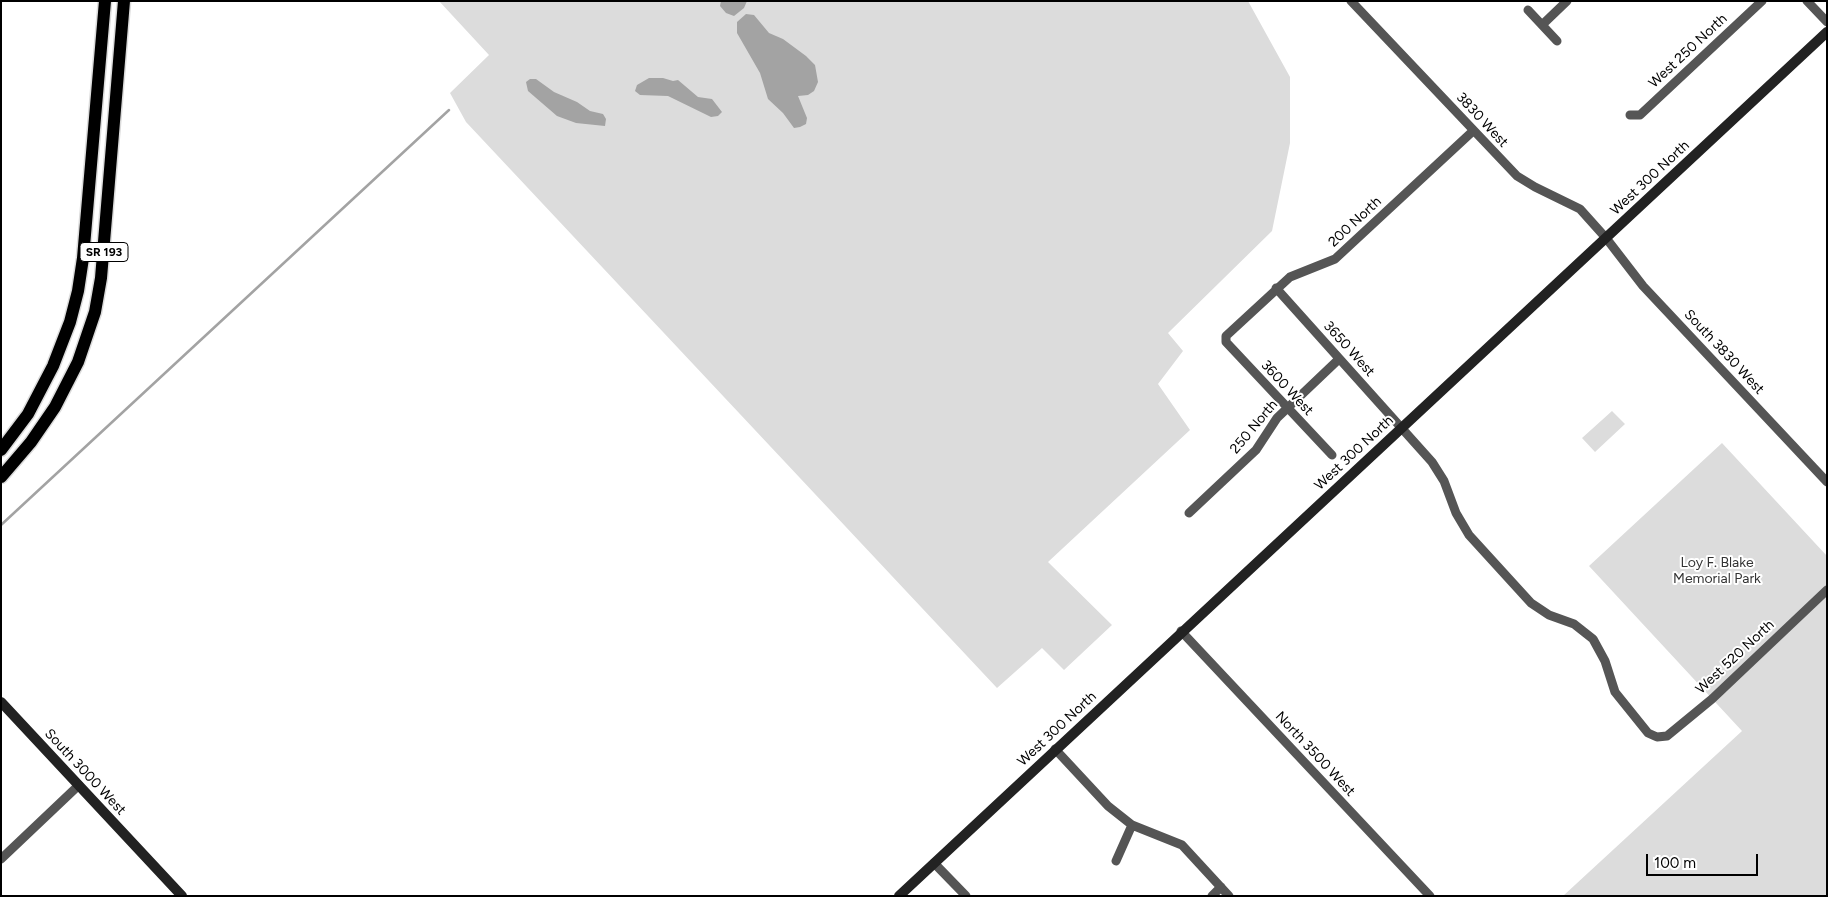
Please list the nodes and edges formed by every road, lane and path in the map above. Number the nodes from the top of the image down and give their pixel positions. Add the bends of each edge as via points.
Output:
1 (105, 1) edge
2 (124, 1) edge
3 (1351, 1) edge
4 (1567, 1) edge
5 (1762, 1) edge
6 (1808, 1) edge
7 (1528, 10) dead end
8 (1827, 22) edge
9 (1542, 25) junction
10 (1827, 32) edge
11 (1557, 41) dead end
12 (1630, 115) dead end
13 (1474, 131) junction
14 (1606, 238) junction
15 (1276, 288) junction
16 (1224, 339) joint
17 (1340, 359) junction
18 (1287, 408) junction
19 (1402, 428) junction
20 (1, 450) edge
21 (1332, 455) dead end
22 (1, 477) edge
23 (1827, 482) edge
24 (1189, 513) dead end
25 (1827, 590) edge
26 (1181, 631) junction
27 (1, 702) edge
28 (1657, 737) joint
29 (1055, 750) junction
30 (79, 786) junction
31 (1132, 825) junction
32 (1, 859) edge
33 (1116, 861) dead end
34 (934, 863) junction
35 (1221, 887) junction
36 (182, 896) edge
37 (899, 896) edge
38 (966, 896) edge
39 (1212, 896) edge
40 (1229, 896) edge
41 (1430, 896) edge

1 - 20 main road, SR 193 via 78,291 65,337 44,385 22,423
2 - 22 main road, SR 193 via 101,278 95,312 78,362 58,401 31,442
3 - 13 street, 3830 West
4 - 9 street
5 - 12 street, West 250 North via 1640,115
6 - 8 street
7 - 9 street
9 - 11 street
10 - 14 main road, West 300 North
13 - 14 street, 3830 West via 1517,176 1573,204
13 - 15 street, 200 North via 1335,259 1290,277
14 - 19 main road, West 300 North
14 - 23 street, South 3830 West via 1643,286
15 - 16 street, 200 North
15 - 17 street, 3650 West
16 - 18 street, 3600 West
17 - 18 street, 250 North
17 - 19 street, 3650 West
18 - 21 street, 3600 West
18 - 24 street, 250 North via 1256,450
19 - 26 main road, West 300 North
19 - 28 street, 3650 West via 1438,471 1469,535 1536,606 1549,615 1574,624 1593,639 1620,700 1648,733
25 - 28 street, West 520 North via 1712,698 1667,736
26 - 29 main road, West 300 North
26 - 41 street, North 3500 West
27 - 30 main road, South 3000 West
29 - 31 street via 1108,806
29 - 34 main road, West 300 North
30 - 32 street
30 - 36 main road, South 3000 West
31 - 33 street
31 - 35 street via 1182,845
34 - 37 main road, West 300 North
34 - 38 street
35 - 39 street
35 - 40 street

